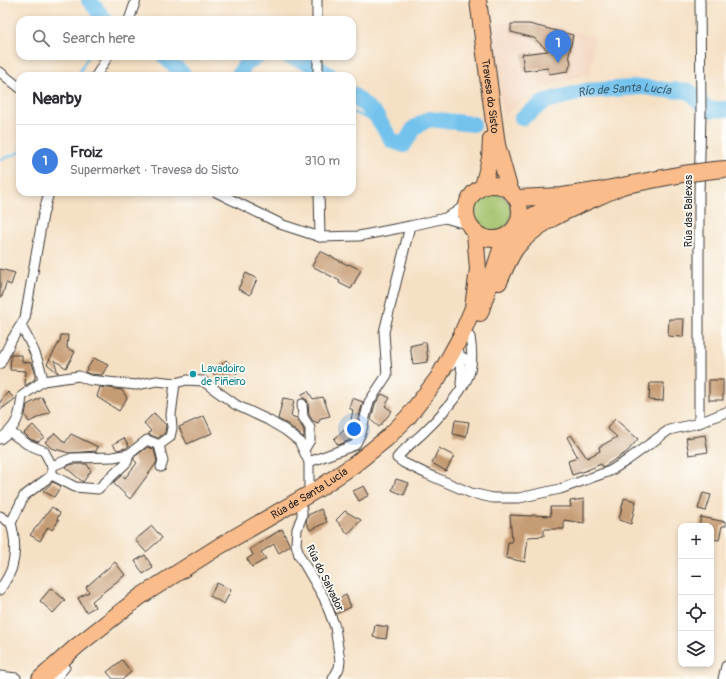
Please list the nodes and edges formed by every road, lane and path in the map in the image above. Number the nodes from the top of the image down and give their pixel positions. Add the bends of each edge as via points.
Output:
1 (136, 0) edge
2 (317, 0) edge
3 (473, 0) edge
4 (478, 0) edge
5 (700, 0) edge
6 (130, 16) edge
7 (317, 16) edge
8 (106, 60) edge
9 (318, 60) edge
10 (0, 72) edge
11 (98, 72) edge
12 (318, 72) edge
13 (16, 85) edge
14 (720, 169) edge
15 (622, 186) junction
16 (484, 187) junction
17 (596, 191) junction
18 (513, 195) junction
19 (48, 196) edge
20 (224, 196) edge
21 (319, 196) edge
22 (467, 204) junction
23 (444, 218) junction
24 (518, 224) junction
25 (410, 226) junction
26 (472, 229) junction
27 (320, 237) junction
28 (505, 237) junction
29 (475, 315) junction
30 (21, 326) junction
31 (462, 360) junction
32 (0, 364) edge
33 (43, 381) junction
34 (175, 383) junction
35 (460, 389) junction
36 (302, 404) dead end
37 (726, 412) edge
38 (699, 423) junction
39 (10, 432) junction
40 (0, 439) edge
41 (159, 445) junction
42 (304, 450) junction
43 (371, 451) junction
44 (129, 454) junction
45 (309, 462) junction
46 (161, 466) dead end
47 (52, 471) junction
48 (309, 494) junction
49 (302, 510) junction
50 (0, 516) edge
51 (10, 523) junction
52 (0, 590) edge
53 (726, 666) edge
54 (60, 673) edge
55 (0, 676) edge
56 (16, 678) edge
57 (40, 679) edge
58 (52, 679) edge
59 (333, 679) edge
60 (723, 679) edge

1 - 6 street
2 - 7 street
3 - 16 highway, Travesa do Sisto via 491,138
4 - 18 highway, Travesa do Sisto via 497,145
5 - 38 street, Rúa das Balexas
8 - 11 street
9 - 12 street
10 - 13 street
14 - 15 highway, bridge
15 - 17 highway
15 - 29 highway via 546,222 528,236 515,249 488,307
16 - 18 highway via 502,187
16 - 22 highway via 476,191
17 - 18 highway via 562,196
17 - 24 highway via 547,208
18 - 24 highway via 520,211
19 - 30 street via 25,318
20 - 27 street via 283,225
21 - 27 street
22 - 23 street
22 - 26 highway via 466,211
23 - 25 street
23 - 26 street
24 - 28 highway
25 - 27 street via 359,236
25 - 45 street via 384,332 387,375 369,402 355,445
26 - 28 highway via 489,239
26 - 29 highway, Rúa de Santa Lucía via 478,269
28 - 29 highway, Rúa de Santa Lucía
29 - 31 street
29 - 31 highway, Rúa de Santa Lucía
29 - 43 highway, Rúa de Santa Lucía via 438,378 408,417
30 - 32 street
30 - 33 street via 31,343 42,371
31 - 35 street
31 - 35 street via 470,373
31 - 43 street via 452,362 433,393 403,430 381,448
31 - 49 highway, Rúa de Santa Lucía via 416,423 392,446 330,494
33 - 34 street via 79,376 112,383
33 - 39 street via 22,396 20,412
34 - 41 street via 170,415 170,437
34 - 42 street via 187,380 203,381 236,404 285,430 299,441
35 - 38 street via 428,428 397,458 471,493 493,498 519,498 560,488 610,471 669,430
36 - 42 street via 303,417 310,428 310,440
37 - 38 street
39 - 40 street
39 - 47 street via 44,452
41 - 44 street via 147,440
41 - 46 street via 163,461
42 - 45 street
43 - 48 highway, Rúa de Santa Lucía
44 - 47 street via 72,458
44 - 47 street via 127,462 98,489 75,487
45 - 48 street
47 - 51 street via 24,496
48 - 57 highway, Rúa de Santa Lucía via 141,596 77,646
49 - 54 highway, Rúa de Santa Lucía via 164,588 125,616
49 - 59 street, Rúa do Salvador via 296,544 299,555 324,598 335,627 340,661
50 - 51 street
51 - 52 street via 14,537 12,569
53 - 60 street
54 - 58 highway, Rúa de Santa Lucía
55 - 56 street

